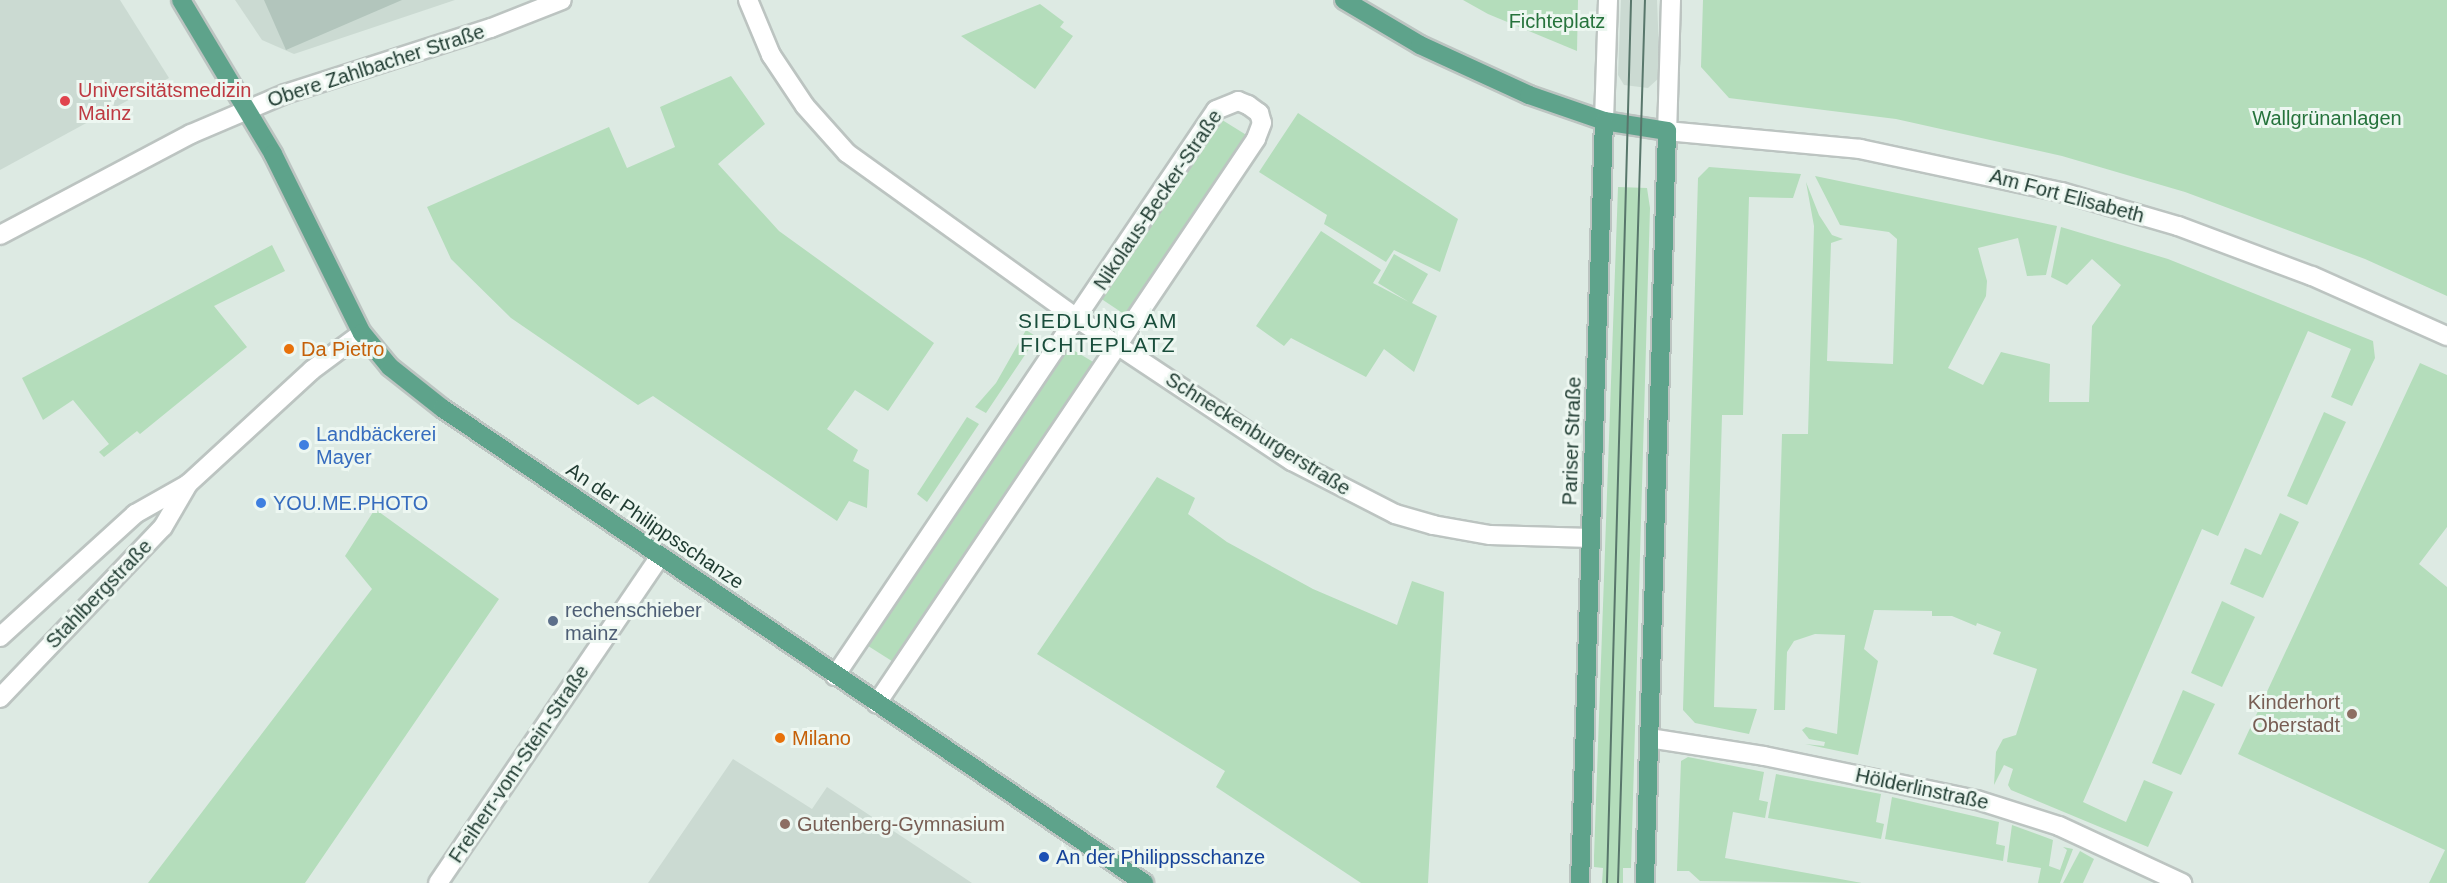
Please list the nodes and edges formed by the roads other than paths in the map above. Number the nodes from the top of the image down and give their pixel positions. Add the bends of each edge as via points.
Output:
1 (181, 0) edge
2 (562, 0) edge
3 (748, 0) edge
4 (1344, 0) edge
5 (1608, 0) edge
6 (1671, 0) edge
7 (244, 111) junction
8 (1604, 120) junction
9 (1667, 131) junction
10 (0, 235) edge
11 (1078, 319) junction
12 (362, 333) junction
13 (2447, 336) edge
14 (1119, 346) junction
15 (188, 484) junction
16 (1592, 538) junction
17 (660, 556) junction
18 (0, 637) edge
19 (835, 676) junction
20 (0, 698) edge
21 (877, 703) junction
22 (1649, 738) junction
23 (438, 883) edge
24 (1144, 883) edge
25 (1580, 883) edge
26 (1645, 883) edge
27 (2182, 883) edge

1 - 7 main road, An der Philippsschanze
2 - 7 street, Obere Zahlbacher Straße via 491,28 317,81
3 - 11 street, Schneckenburgerstraße via 771,55 805,106 847,153
4 - 8 main road via 1469,68
5 - 8 street, Pariser Straße
6 - 9 street
7 - 10 street, Obere Zahlbacher Straße
7 - 12 main road, An der Philippsschanze via 273,154
8 - 9 main road
8 - 16 main road, Pariser Straße
9 - 13 street, Am Fort Elisabeth via 1860,149 2061,192 2178,226 2312,276
9 - 22 main road
11 - 14 street, Schneckenburgerstraße
11 - 14 street, Nikolaus-Becker-Straße via 1216,110 1238,100 1248,105 1259,113 1262,123 1256,139
11 - 19 street, Nikolaus-Becker-Straße
12 - 15 street, Stahlbergstraße via 312,370
12 - 17 main road, An der Philippsschanze via 390,367 430,400
14 - 16 street, Schneckenburgerstraße via 1292,461 1395,514 1482,534
14 - 21 street, Nikolaus-Becker-Straße
15 - 18 street, Stahlbergstraße via 135,514
15 - 20 street, Stahlbergstraße via 163,527
16 - 25 main road, Pariser Straße
17 - 19 main road, An der Philippsschanze
17 - 23 street, Freiherr-vom-Stein-Straße
19 - 21 main road, An der Philippsschanze
21 - 24 main road, An der Philippsschanze
22 - 26 main road
22 - 27 street, Hölderlinstraße via 1764,756 2025,813

